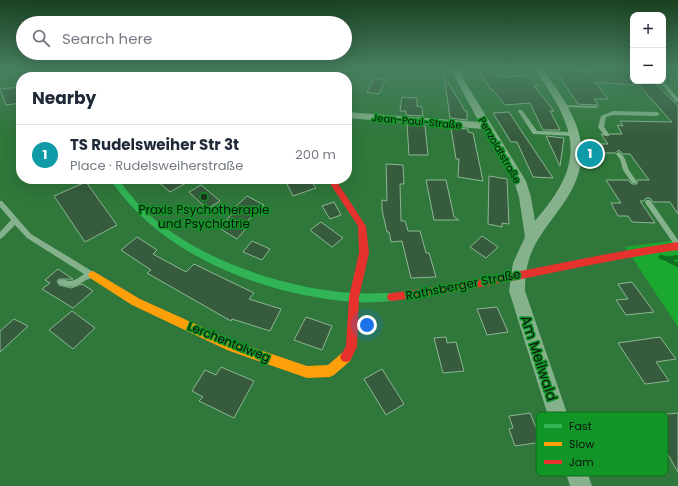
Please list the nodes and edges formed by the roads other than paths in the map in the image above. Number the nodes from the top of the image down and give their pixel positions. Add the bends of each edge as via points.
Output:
1 (467, 91) edge
2 (553, 91) edge
3 (669, 91) edge
4 (678, 101) edge
5 (563, 106) junction
6 (596, 107) dead end
7 (520, 111) dead end
8 (657, 114) dead end
9 (352, 115) edge
10 (486, 126) junction
11 (574, 134) junction
12 (606, 134) dead end
13 (619, 154) dead end
14 (634, 182) dead end
15 (117, 184) edge
16 (334, 184) edge
17 (648, 202) dead end
18 (0, 203) edge
19 (15, 221) junction
20 (0, 236) edge
21 (531, 236) junction
22 (678, 245) edge
23 (92, 274) junction
24 (517, 274) junction
25 (62, 282) dead end
26 (354, 297) junction
27 (557, 412) edge
28 (578, 476) edge
29 (581, 486) edge

1 - 10 street, Penzoldtstraße
2 - 5 street
3 - 4 lane
5 - 6 lane
5 - 11 street
7 - 11 lane via 535,133
8 - 12 lane via 604,116 601,127
9 - 10 street, Jean-Paul-Straße
10 - 21 street, Penzoldtstraße via 520,181
11 - 21 street via 578,152 572,179
13 - 14 lane
15 - 26 street, Rathsberger Straße via 153,224 195,250 269,283 313,293
16 - 26 street, Lerchentalweg via 362,226 364,253
17 - 22 lane
18 - 19 lane, Lerchentalweg
19 - 20 lane
19 - 23 lane, Lerchentalweg via 29,236
21 - 24 street
22 - 24 street, Rathsberger Straße
23 - 25 lane via 75,285 70,286
23 - 26 street, Lerchentalweg via 136,302 231,346 307,372 330,371 345,359 351,347
24 - 26 street, Rathsberger Straße via 439,292 408,296
24 - 27 street, Am Meilwald via 517,291
28 - 29 street, Am Meilwald

